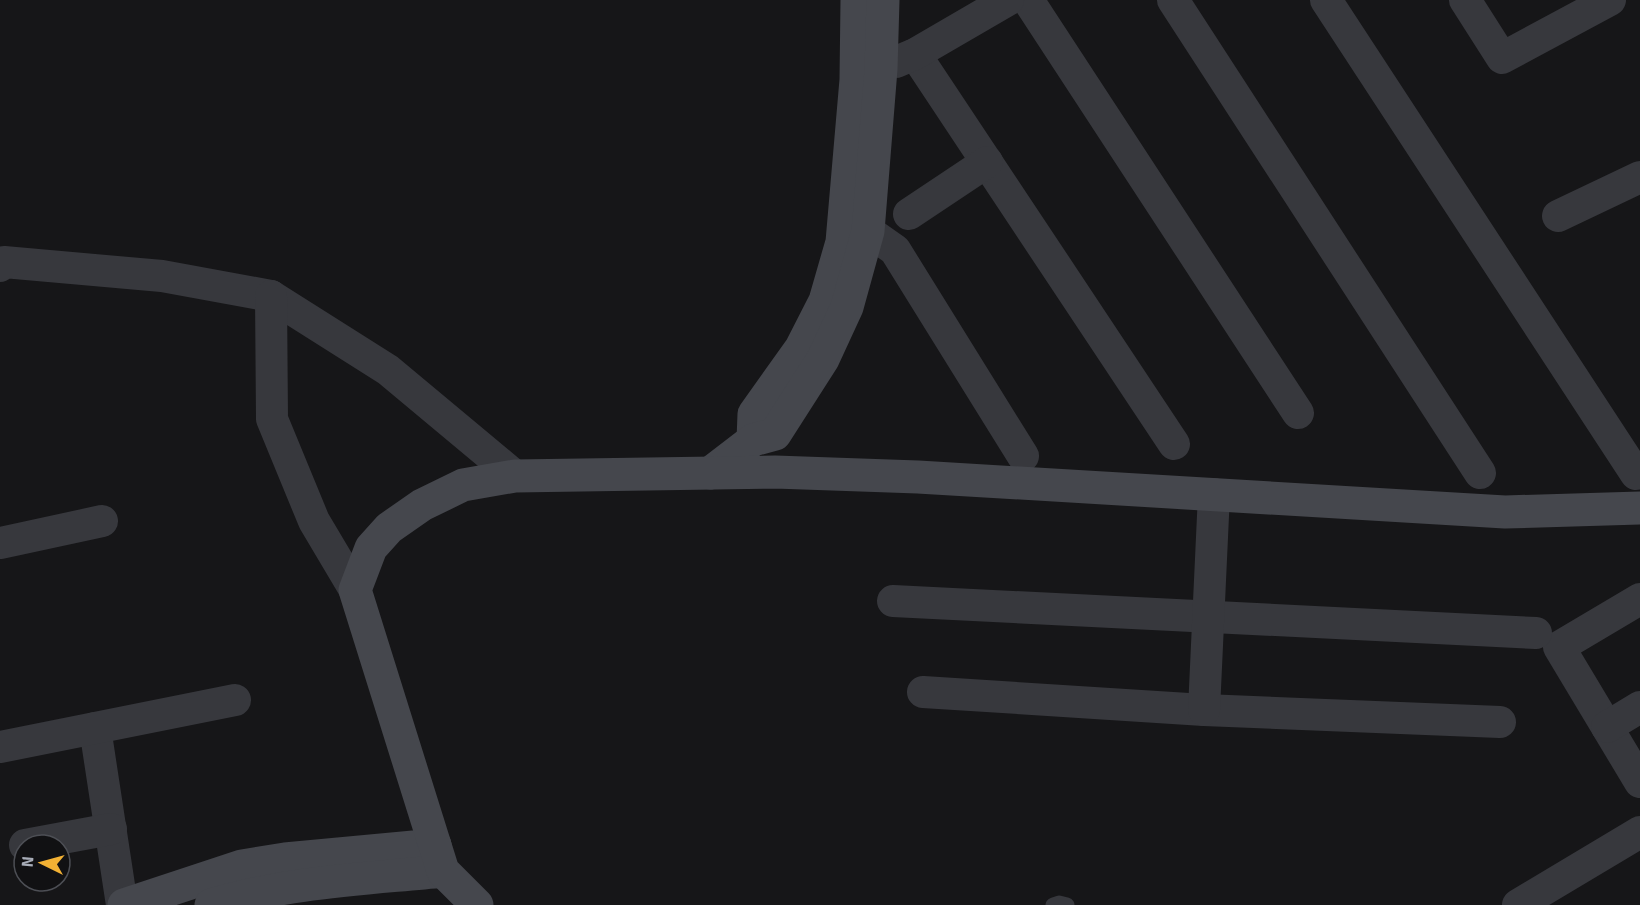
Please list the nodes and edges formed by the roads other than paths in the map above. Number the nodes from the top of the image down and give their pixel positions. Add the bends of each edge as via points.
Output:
1 (857, 0) edge
2 (883, 0) edge
3 (1008, 0) edge
4 (1028, 0) edge
5 (1173, 0) edge
6 (1326, 0) edge
7 (1465, 0) edge
8 (1610, 0) edge
9 (915, 54) junction
10 (881, 69) junction
11 (987, 162) junction
12 (1640, 177) edge
13 (909, 214) dead end
14 (1558, 216) dead end
15 (868, 231) junction
16 (0, 266) edge
17 (271, 296) junction
18 (1298, 413) dead end
19 (753, 440) junction
20 (1174, 444) dead end
21 (1023, 456) dead end
22 (710, 473) junction
23 (1480, 473) dead end
24 (1636, 474) dead end
25 (515, 476) junction
26 (1214, 494) junction
27 (1640, 508) edge
28 (102, 521) dead end
29 (0, 543) edge
30 (355, 590) junction
31 (1640, 599) edge
32 (893, 601) dead end
33 (1207, 617) junction
34 (1536, 633) dead end
35 (922, 692) dead end
36 (235, 700) dead end
37 (1640, 707) edge
38 (1204, 710) junction
39 (1500, 722) dead end
40 (1607, 727) junction
41 (94, 729) junction
42 (0, 747) edge
43 (1640, 782) edge
44 (111, 829) junction
45 (1640, 832) edge
46 (72, 836) edge
47 (439, 858) junction
48 (123, 905) edge
49 (211, 905) edge
50 (477, 905) edge
51 (1053, 905) edge
52 (1067, 905) edge
53 (1518, 905) edge

1 - 19 street via 856,80 842,242 825,301 801,348 754,414
2 - 10 street
3 - 9 street
4 - 18 street
5 - 23 street
6 - 24 street
7 - 8 street via 1502,58
9 - 10 street
9 - 11 street
10 - 15 street
11 - 13 street
11 - 20 street
12 - 14 street
15 - 19 street via 847,307 823,359 775,434
15 - 21 street via 895,250
16 - 17 street via 4,262 162,276
17 - 25 street via 388,370
17 - 30 street via 272,419 314,521
19 - 22 street
22 - 25 street
22 - 26 street via 918,477
25 - 30 street via 464,485 422,504 389,528 371,548
26 - 27 street via 1505,512
26 - 33 street
28 - 29 street
30 - 47 street
31 - 40 street via 1559,647
32 - 33 street
33 - 34 street
33 - 38 street
35 - 38 street
36 - 41 street
37 - 40 street
38 - 39 street
40 - 43 street
41 - 42 street
41 - 44 street
44 - 46 street
44 - 48 street
45 - 53 street
47 - 48 street via 285,859 242,866
47 - 49 street via 263,891
47 - 50 street
51 - 52 lane

